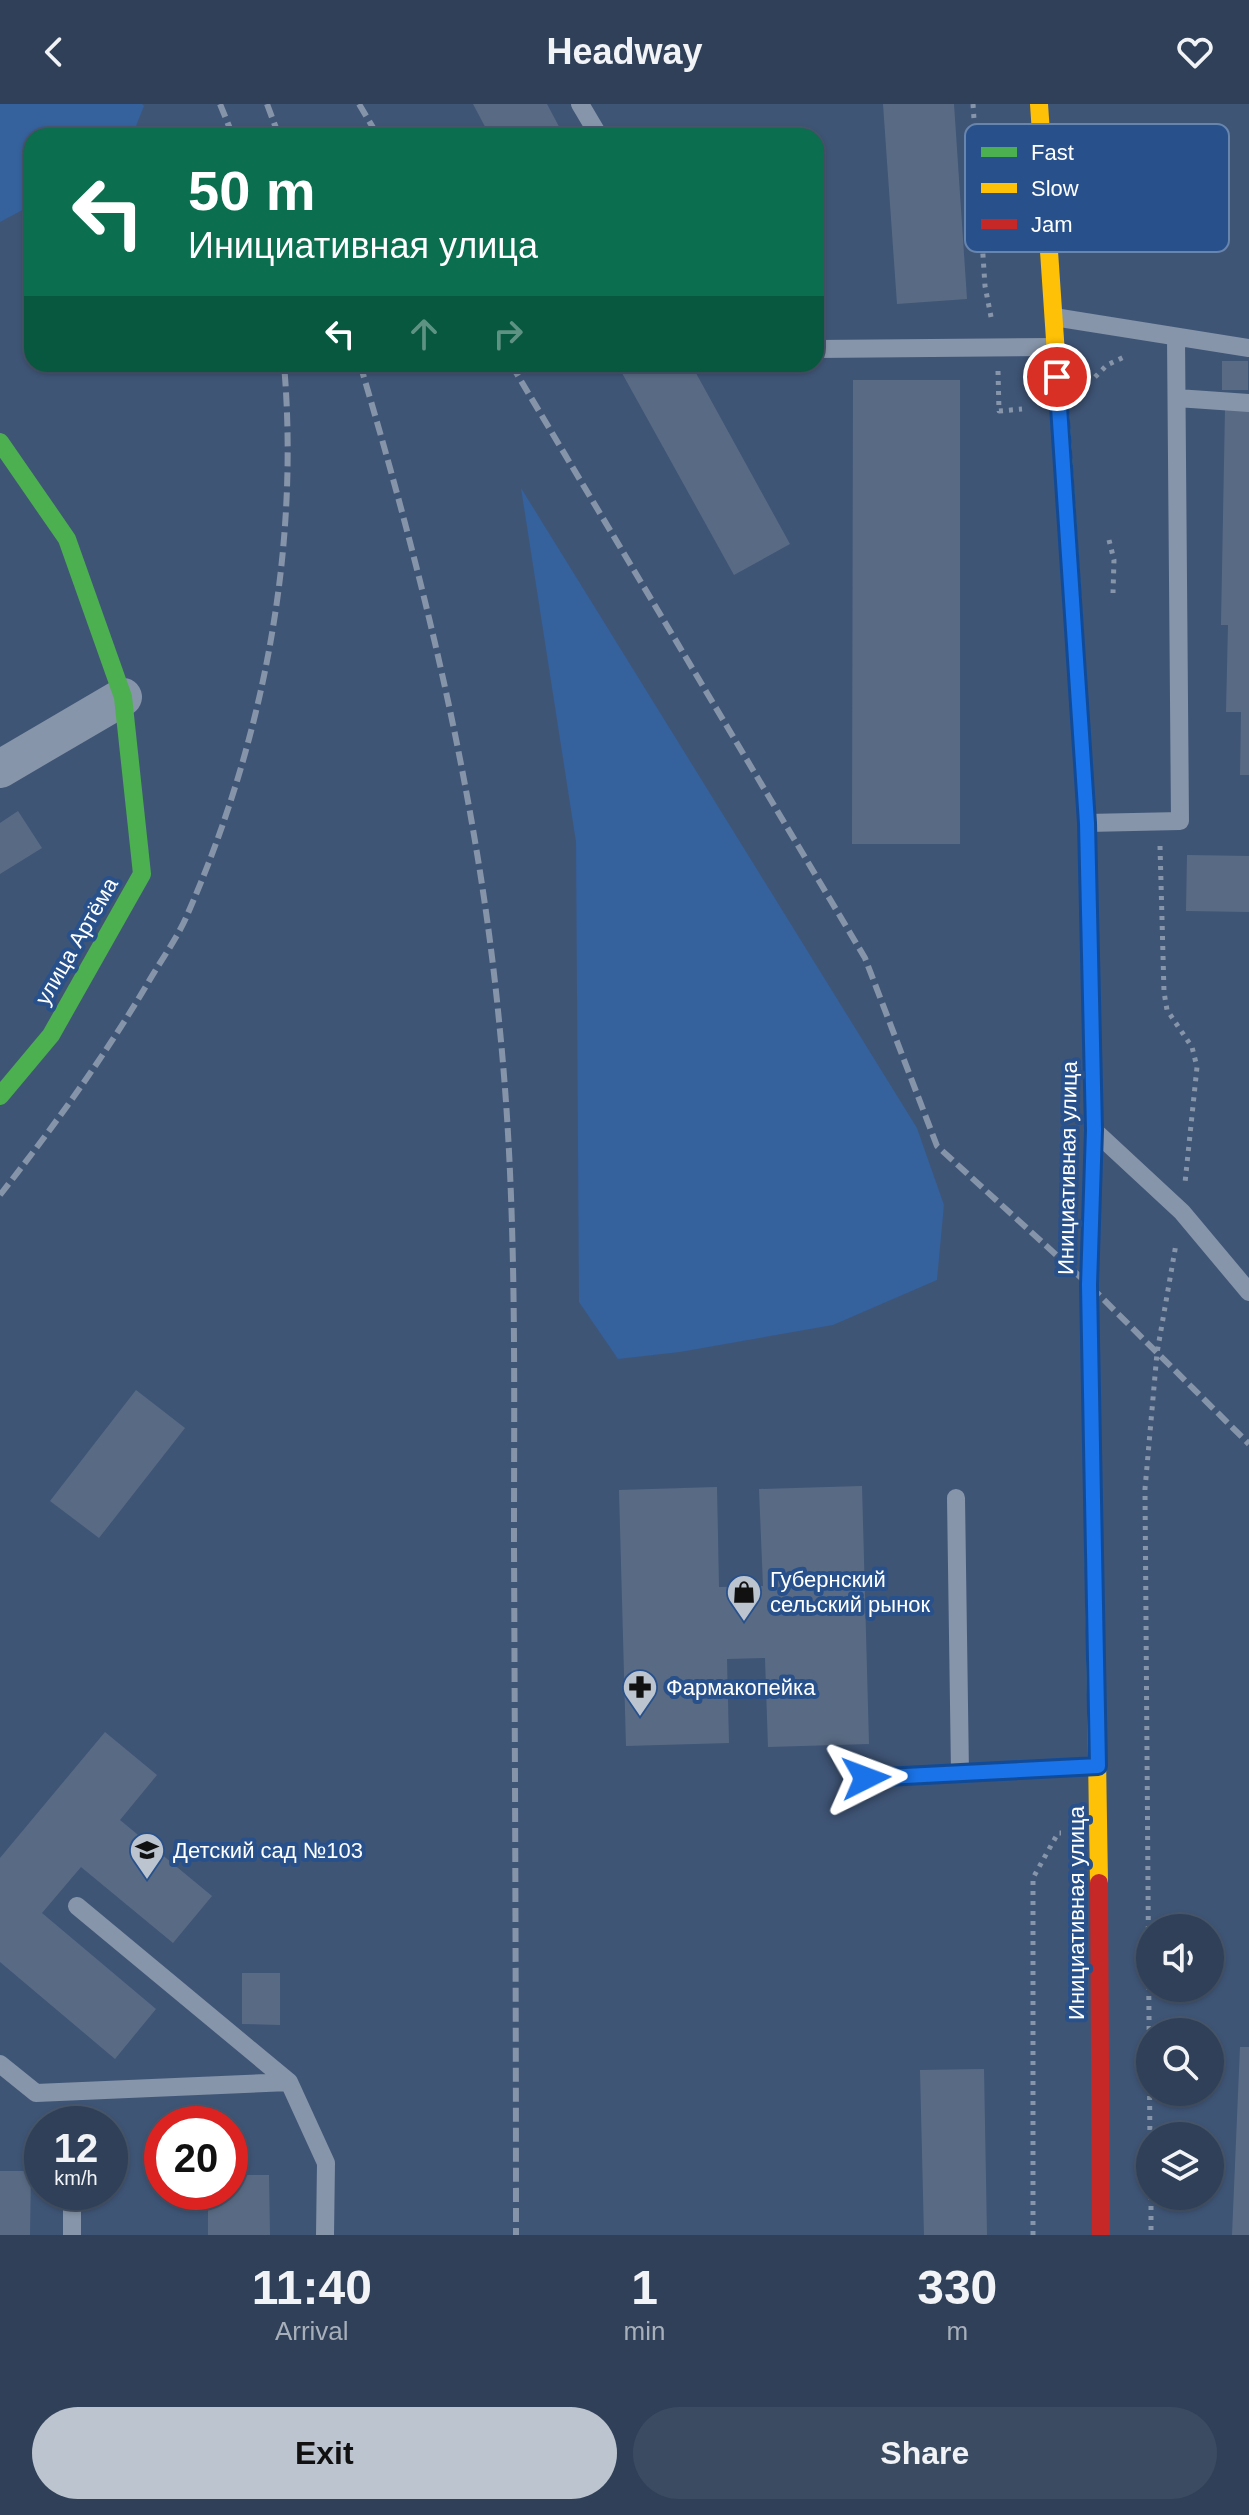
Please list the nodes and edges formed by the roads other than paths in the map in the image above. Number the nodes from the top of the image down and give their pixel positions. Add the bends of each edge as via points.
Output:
1 (580, 104) edge
2 (1039, 104) edge
3 (1040, 124) edge
4 (594, 128) edge
5 (1049, 252) edge
6 (1053, 317) junction
7 (1055, 347) junction
8 (1177, 348) junction
9 (1249, 348) edge
10 (824, 349) edge
11 (1177, 398) junction
12 (1249, 403) edge
13 (0, 442) edge
14 (123, 697) junction
15 (0, 769) edge
16 (1087, 823) junction
17 (0, 1096) edge
18 (1094, 1130) junction
19 (1249, 1292) edge
20 (956, 1498) dead end
21 (1098, 1766) junction
22 (960, 1773) junction
23 (866, 1778) dead end
24 (77, 1906) dead end
25 (0, 2064) edge
26 (289, 2082) junction
27 (72, 2210) edge
28 (72, 2235) edge
29 (325, 2235) edge
30 (1101, 2235) edge

1 - 4 lane
2 - 3 main road, Инициативная улица
5 - 6 main road, Инициативная улица
6 - 7 main road, Инициативная улица
6 - 8 lane
7 - 10 lane
7 - 16 main road, Инициативная улица
8 - 9 lane
8 - 11 lane
11 - 12 lane
11 - 16 lane via 1180,821
13 - 14 main road, улица Артёма via 67,539
14 - 15 street
14 - 17 main road, улица Артёма via 142,874 51,1035
16 - 18 main road, Инициативная улица
18 - 19 lane via 1182,1212
18 - 21 main road, Инициативная улица via 1089,1285
20 - 22 lane
21 - 22 lane
21 - 30 main road, Инициативная улица
22 - 23 lane
24 - 26 lane
25 - 26 lane via 36,2093
26 - 29 lane via 326,2163
27 - 28 lane

